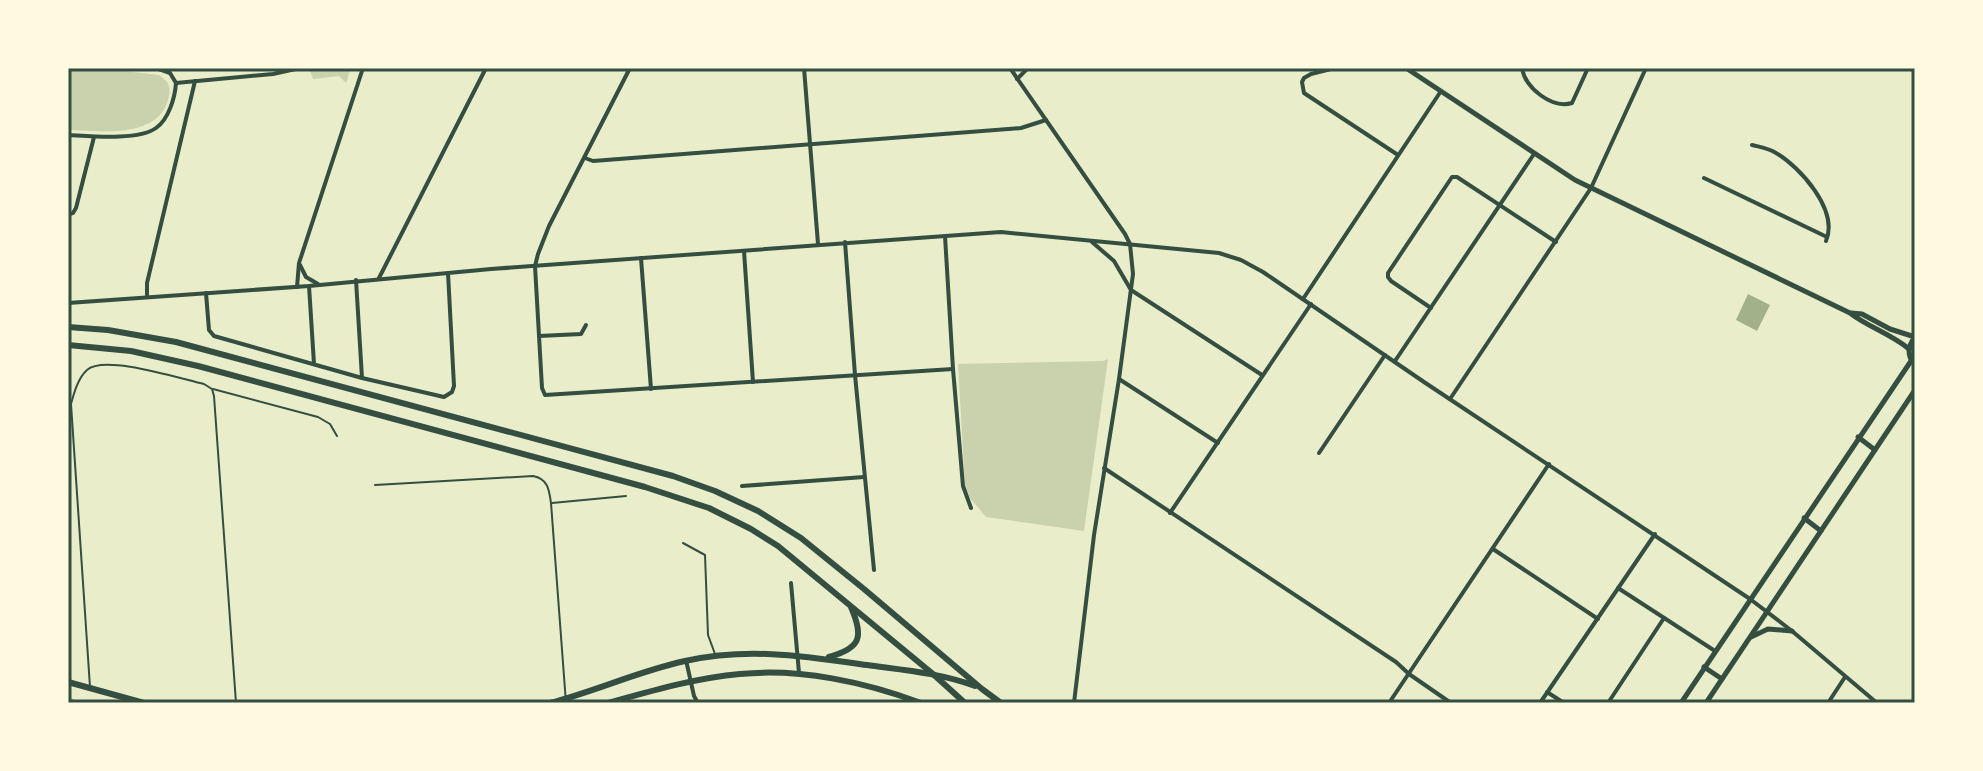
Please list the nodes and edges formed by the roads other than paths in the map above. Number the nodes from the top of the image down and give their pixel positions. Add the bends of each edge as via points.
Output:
1 (156, 68) edge
2 (300, 68) edge
3 (363, 68) edge
4 (486, 68) edge
5 (630, 68) edge
6 (804, 68) edge
7 (1010, 68) edge
8 (1028, 68) edge
9 (1335, 68) edge
10 (1406, 68) edge
11 (1522, 68) edge
12 (1588, 68) edge
13 (1646, 68) edge
14 (1017, 79) junction
15 (195, 81) junction
16 (176, 83) junction
17 (1441, 91) junction
18 (1046, 120) junction
19 (68, 135) edge
20 (94, 137) junction
21 (810, 144) junction
22 (1752, 145) dead end
23 (1534, 154) junction
24 (1399, 155) junction
25 (585, 158) junction
26 (1704, 178) dead end
27 (1591, 188) junction
28 (1499, 205) junction
29 (68, 215) edge
30 (945, 236) junction
31 (1091, 240) junction
32 (845, 242) junction
33 (1556, 242) junction
34 (818, 244) junction
35 (1130, 244) junction
36 (744, 251) junction
37 (641, 258) junction
38 (299, 263) junction
39 (535, 266) junction
40 (448, 273) junction
41 (379, 278) junction
42 (356, 280) junction
43 (320, 285) junction
44 (309, 286) junction
45 (297, 287) junction
46 (1131, 290) junction
47 (206, 293) junction
48 (147, 297) junction
49 (1303, 299) junction
50 (68, 303) edge
51 (1311, 304) junction
52 (1431, 308) junction
53 (1850, 313) junction
54 (586, 325) dead end
55 (68, 327) edge
56 (539, 336) junction
57 (1915, 337) edge
58 (68, 345) edge
59 (1909, 349) junction
60 (1385, 355) junction
61 (1395, 362) junction
62 (1913, 363) edge
63 (314, 364) junction
64 (953, 369) junction
65 (855, 375) junction
66 (1263, 376) junction
67 (362, 378) junction
68 (1119, 379) junction
69 (753, 382) junction
70 (212, 389) junction
71 (651, 389) junction
72 (1915, 390) edge
73 (1450, 399) junction
74 (337, 436) dead end
75 (1858, 437) junction
76 (1218, 443) junction
77 (1875, 450) junction
78 (1319, 453) dead end
79 (1549, 464) junction
80 (1104, 468) junction
81 (864, 477) junction
82 (375, 485) dead end
83 (742, 486) dead end
84 (626, 496) dead end
85 (551, 503) junction
86 (971, 508) dead end
87 (1170, 513) junction
88 (1804, 518) junction
89 (1821, 531) junction
90 (1655, 534) junction
91 (683, 543) dead end
92 (1493, 548) junction
93 (874, 570) dead end
94 (791, 583) dead end
95 (1618, 588) junction
96 (1750, 599) junction
97 (850, 605) junction
98 (1768, 611) junction
99 (1665, 618) junction
100 (1598, 619) junction
101 (1792, 631) junction
102 (1749, 637) junction
103 (1715, 651) junction
104 (797, 654) junction
105 (715, 655) junction
106 (826, 658) junction
107 (686, 660) junction
108 (1704, 667) junction
109 (933, 674) junction
110 (1409, 674) junction
111 (799, 675) junction
112 (1845, 677) junction
113 (1722, 679) junction
114 (68, 682) edge
115 (690, 682) junction
116 (90, 689) junction
117 (982, 689) junction
118 (1547, 692) junction
119 (565, 701) edge
120 (144, 703) edge
121 (236, 703) edge
122 (550, 703) edge
123 (608, 703) edge
124 (698, 703) edge
125 (921, 703) edge
126 (965, 703) edge
127 (1001, 703) edge
128 (1072, 703) edge
129 (1389, 703) edge
130 (1451, 703) edge
131 (1540, 703) edge
132 (1564, 703) edge
133 (1608, 703) edge
134 (1681, 703) edge
135 (1706, 703) edge
136 (1828, 703) edge
137 (1877, 703) edge

1 - 16 street via 170,73
2 - 15 street
3 - 38 street
4 - 41 street
5 - 25 street
6 - 21 street
7 - 14 street
8 - 14 street
9 - 24 street via 1304,78 1304,93
10 - 17 street
11 - 12 street via 1526,83 1537,94 1563,105 1572,103
13 - 27 street
14 - 18 street
15 - 16 street
15 - 48 street
16 - 20 street via 171,105 155,129
17 - 23 street
17 - 24 street
18 - 21 street via 1021,128
18 - 35 street
19 - 20 street
20 - 29 street via 76,208
21 - 25 street
21 - 34 street
22 - 26 street via 1776,153 1807,180 1827,215 1827,239
23 - 27 street
23 - 28 street
24 - 49 street
25 - 39 street via 549,226
27 - 33 street
27 - 53 street
28 - 33 street
28 - 52 street
28 - 52 street via 1452,177 1388,273
30 - 31 street via 1013,232
30 - 32 street
30 - 64 street
31 - 35 street
31 - 46 street via 1114,261
32 - 34 street
32 - 65 street
33 - 73 street
34 - 36 street
35 - 46 street
35 - 49 street via 1231,256
36 - 37 street
36 - 69 street
37 - 39 street
37 - 71 street
38 - 43 street via 306,277
38 - 45 street
39 - 40 street
39 - 56 street
40 - 41 street
40 - 67 street via 452,392 440,397
41 - 42 street
42 - 43 street
42 - 67 street
43 - 44 street
44 - 45 street
44 - 63 street
45 - 47 street
46 - 66 street
46 - 68 street
47 - 48 street
47 - 63 street via 212,335
48 - 50 street
49 - 51 street
51 - 60 street
51 - 66 street
52 - 61 street
53 - 57 street
53 - 59 street
54 - 56 street via 581,334
55 - 117 main road via 176,342 715,491 801,538
56 - 71 street via 542,388 548,396
57 - 59 street
58 - 97 main road via 186,363 678,497 751,529
59 - 62 street
60 - 61 street
60 - 78 street
61 - 73 street
62 - 75 street
63 - 67 street
64 - 65 street
64 - 86 street via 963,486
65 - 69 street
65 - 81 street
66 - 76 street
68 - 76 street
68 - 80 street
69 - 71 street
70 - 74 lane via 318,417
70 - 116 lane via 129,366 102,364 85,371 75,391 71,411
70 - 121 lane
72 - 77 street
73 - 79 street
75 - 77 street
75 - 88 street
76 - 87 street
77 - 89 street
79 - 90 street
79 - 92 street
80 - 87 street
80 - 128 street
81 - 83 street
81 - 93 street
82 - 85 lane via 533,476 546,482
84 - 85 lane
85 - 119 lane
87 - 110 street
88 - 89 street
88 - 96 street
89 - 98 street
90 - 95 street
90 - 96 street
91 - 105 lane via 705,555 708,635
92 - 100 street
92 - 110 street
94 - 104 street
95 - 99 street
95 - 100 street
96 - 98 street
96 - 103 street
97 - 106 main road via 858,626 856,644
97 - 109 main road
98 - 101 street
98 - 102 street
99 - 103 street
99 - 133 street
100 - 118 street
101 - 102 street via 1768,629
101 - 112 street
102 - 113 street
103 - 108 street
104 - 105 main road
104 - 106 main road
104 - 111 street
105 - 107 main road
106 - 109 main road
107 - 115 street
107 - 119 main road
108 - 113 street
108 - 134 street
109 - 117 main road
109 - 126 main road
110 - 129 street
110 - 130 street
111 - 115 main road via 742,674
111 - 125 main road via 879,689
112 - 136 street
112 - 137 street
113 - 135 street
114 - 116 main road
115 - 123 main road
115 - 124 street
116 - 120 main road
117 - 127 main road
118 - 131 street
118 - 132 street
119 - 122 main road

